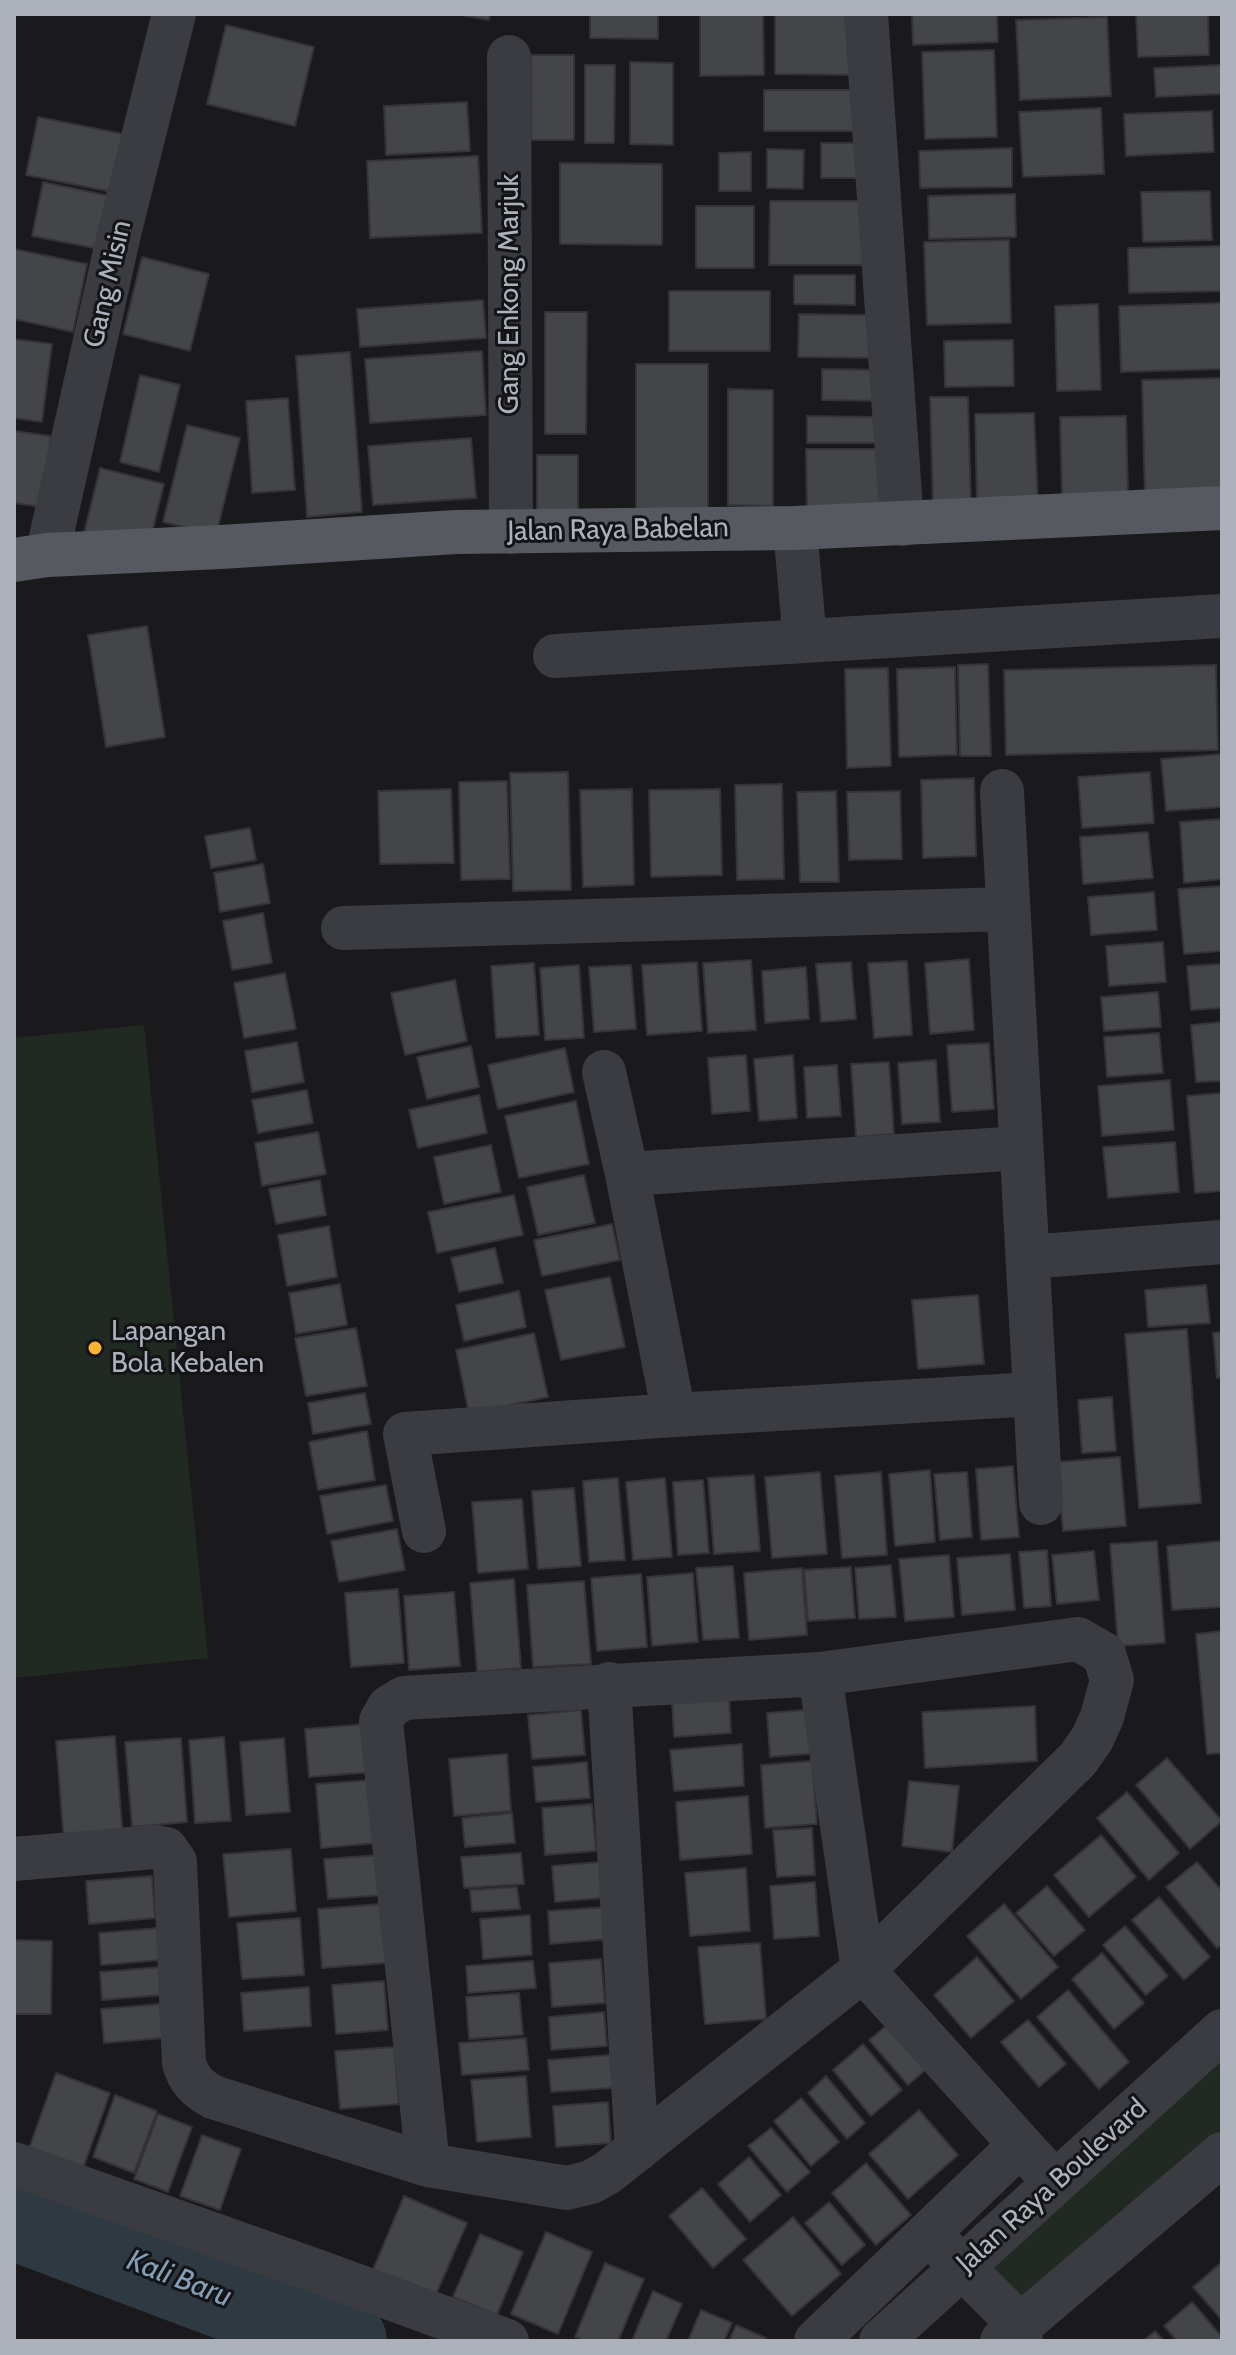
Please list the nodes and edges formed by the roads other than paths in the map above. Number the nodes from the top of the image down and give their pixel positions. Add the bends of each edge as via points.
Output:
1 (174, 14) edge
2 (866, 14) edge
3 (509, 57) dead end
4 (1222, 508) edge
5 (902, 524) junction
6 (795, 528) junction
7 (511, 532) junction
8 (30, 557) edge
9 (1222, 616) edge
10 (805, 641) junction
11 (555, 656) dead end
12 (1002, 791) dead end
13 (1008, 909) junction
14 (343, 928) dead end
15 (604, 1072) dead end
16 (1021, 1148) junction
17 (627, 1174) junction
18 (1222, 1242) edge
19 (1028, 1257) junction
20 (1035, 1394) junction
21 (674, 1415) junction
22 (1041, 1503) dead end
23 (424, 1531) dead end
24 (820, 1674) junction
25 (609, 1684) junction
26 (14, 1859) edge
27 (863, 1970) junction
28 (1222, 2031) edge
29 (1020, 2145) junction
30 (637, 2150) junction
31 (1222, 2154) edge
32 (14, 2164) edge
33 (428, 2165) junction
34 (1055, 2183) junction
35 (928, 2233) junction
36 (964, 2266) junction
37 (1014, 2336) edge
38 (507, 2341) edge
39 (816, 2341) edge
40 (881, 2341) edge

1 - 8 street, Gang Misin
2 - 5 street
3 - 7 street, Gang Enkong Marjuk
4 - 5 main road, Jalan Raya Babelan
5 - 6 main road, Jalan Raya Babelan
6 - 7 main road, Jalan Raya Babelan
6 - 10 street
7 - 8 main road, Jalan Raya Babelan
9 - 10 street
10 - 11 street
12 - 13 street
13 - 14 street
13 - 16 street
15 - 17 street
16 - 17 street
16 - 19 street
17 - 21 street
18 - 19 street
19 - 20 street
20 - 21 street
20 - 22 street
21 - 23 street via 405,1434
24 - 25 street
24 - 27 street
24 - 27 street via 1078,1639 1104,1654 1112,1680 1097,1728 1078,1759
25 - 30 street
25 - 33 street via 404,1698 389,1707 381,1721
26 - 33 street via 166,1849 175,1862 184,2063 193,2084 213,2097
27 - 29 street
27 - 30 street
28 - 34 street, Jalan Raya Boulevard
29 - 34 street
29 - 35 street
30 - 33 street via 599,2177 567,2188
31 - 37 street
32 - 38 street
34 - 36 street, Jalan Raya Boulevard
35 - 36 street
35 - 39 street
36 - 37 street
36 - 40 street, Jalan Raya Boulevard

